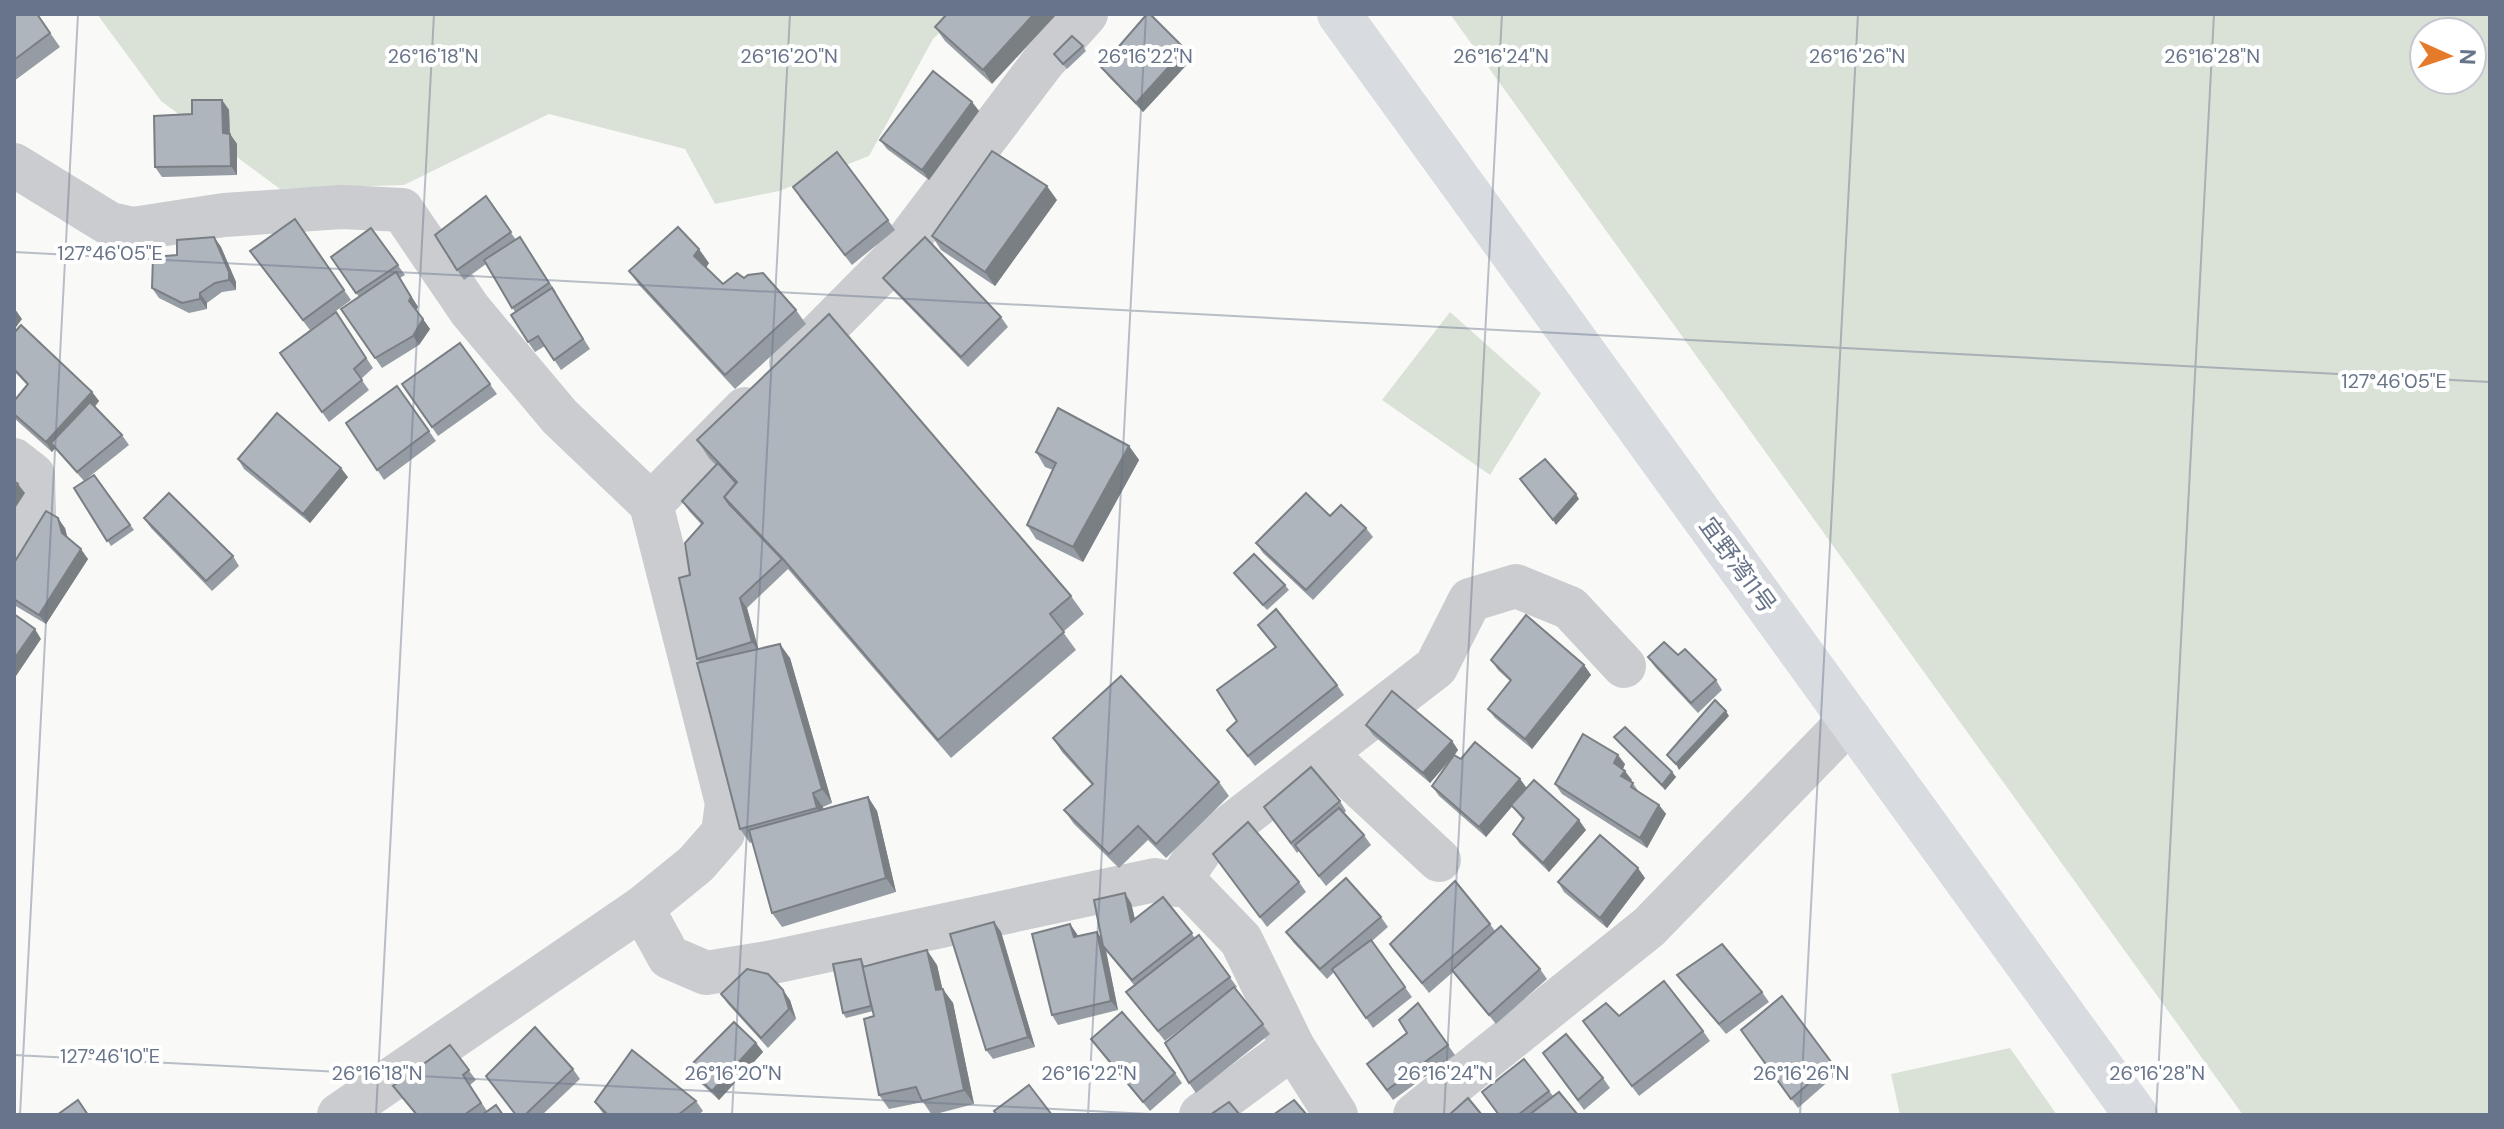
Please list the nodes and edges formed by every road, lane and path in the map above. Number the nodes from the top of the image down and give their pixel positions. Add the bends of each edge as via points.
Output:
1 (1086, 14) edge
2 (1339, 14) edge
3 (14, 165) edge
4 (14, 460) edge
5 (651, 504) junction
6 (14, 541) edge
7 (1624, 666) dead end
8 (1850, 720) junction
9 (1325, 754) junction
10 (1439, 860) dead end
11 (1177, 885) junction
12 (642, 908) junction
13 (1293, 1047) junction
14 (339, 1115) edge
15 (1201, 1115) edge
16 (1336, 1115) edge
17 (1415, 1115) edge
18 (2136, 1115) edge

1 - 5 street via 1043,62 893,260
2 - 8 street, 宜野湾11号
3 - 5 street via 110,224 133,229 224,215 342,207 402,210 470,310 560,417
4 - 6 street via 33,475 34,513
5 - 12 street via 727,803 723,833 696,864
7 - 9 street via 1570,608 1516,586 1470,600 1436,667
8 - 17 street via 1649,927
8 - 18 street, 宜野湾11号
9 - 10 street
9 - 11 street via 1202,848
11 - 12 street via 1155,880 706,973 669,957
11 - 13 street via 1190,887 1241,940
12 - 14 street
13 - 15 street
13 - 16 street

